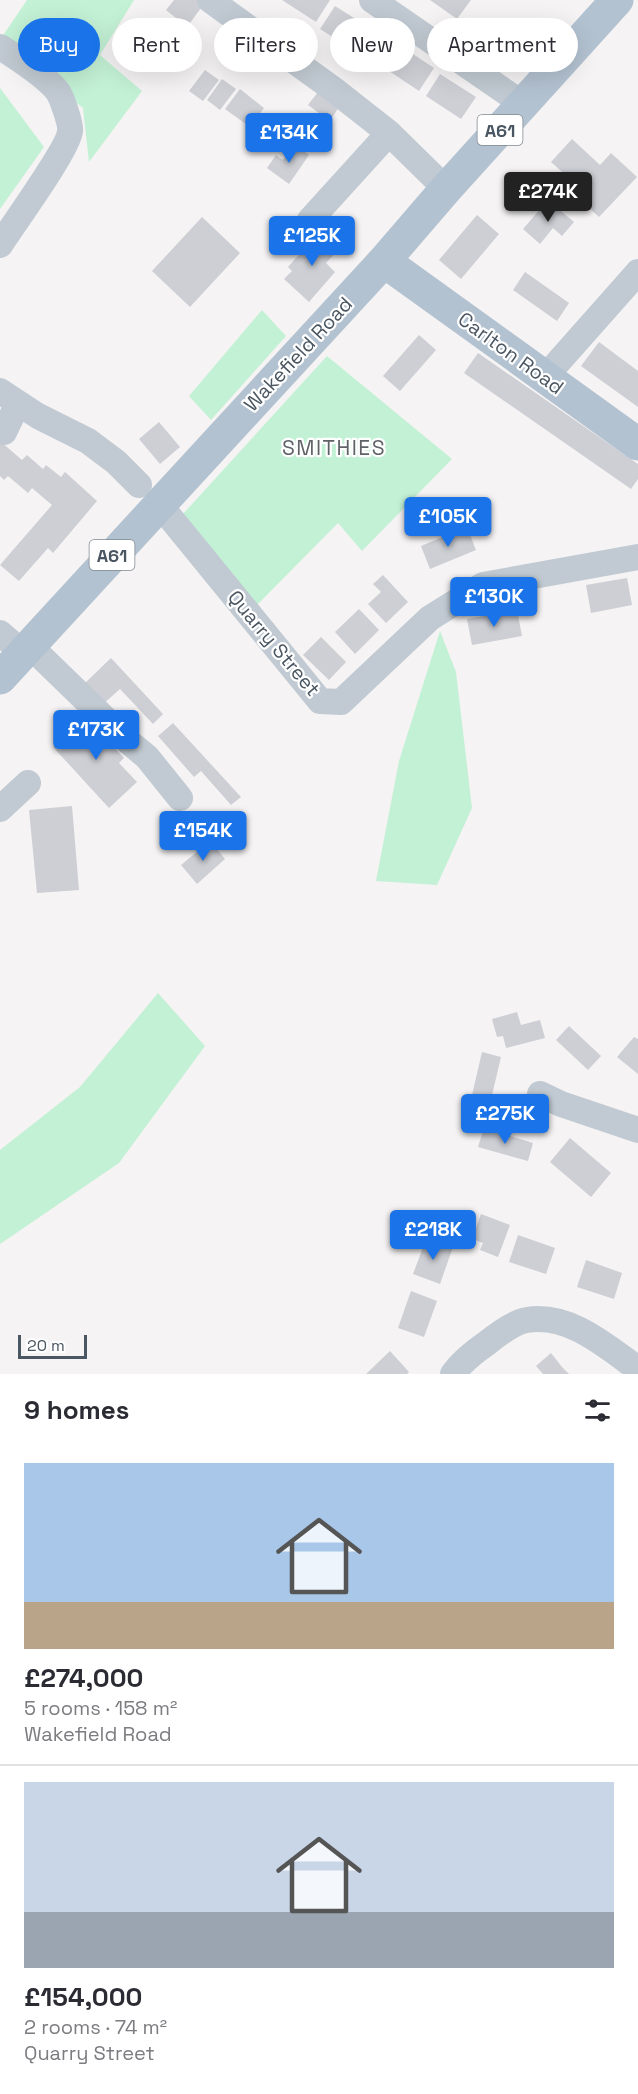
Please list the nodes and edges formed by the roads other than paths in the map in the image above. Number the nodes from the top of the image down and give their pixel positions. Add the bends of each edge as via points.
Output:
1 (210, 0) edge
2 (372, 0) edge
3 (617, 0) edge
4 (0, 46) edge
5 (523, 104) junction
6 (389, 133) junction
7 (446, 189) junction
8 (310, 220) dead end
9 (0, 245) edge
10 (384, 261) junction
11 (638, 272) edge
12 (545, 377) junction
13 (9, 397) edge
14 (4, 432) dead end
15 (638, 444) edge
16 (149, 495) junction
17 (638, 557) edge
18 (18, 644) edge
19 (0, 678) edge
20 (28, 783) dead end
21 (180, 798) dead end
22 (0, 809) edge
23 (540, 1094) dead end
24 (638, 1130) edge
25 (638, 1369) edge
26 (453, 1374) edge

1 - 6 street
2 - 5 street
3 - 5 main road, Wakefield Road / A61
4 - 9 street via 58,92 70,132
5 - 7 main road, Wakefield Road / A61
6 - 7 street
6 - 8 street
7 - 10 main road, Wakefield Road / A61
10 - 12 main road, Carlton Road
10 - 16 main road, Wakefield Road / A61
11 - 12 street
12 - 15 main road, Carlton Road
13 - 14 street
13 - 16 street, Quarry Street via 88,441
16 - 17 street, Quarry Street via 320,701 341,702 430,618 483,585
16 - 18 main road, Wakefield Road / A61
18 - 19 main road, Wakefield Road / A61
18 - 21 street via 147,757
20 - 22 street
23 - 24 street
25 - 26 street via 589,1334 550,1319 525,1320 494,1337 460,1363

